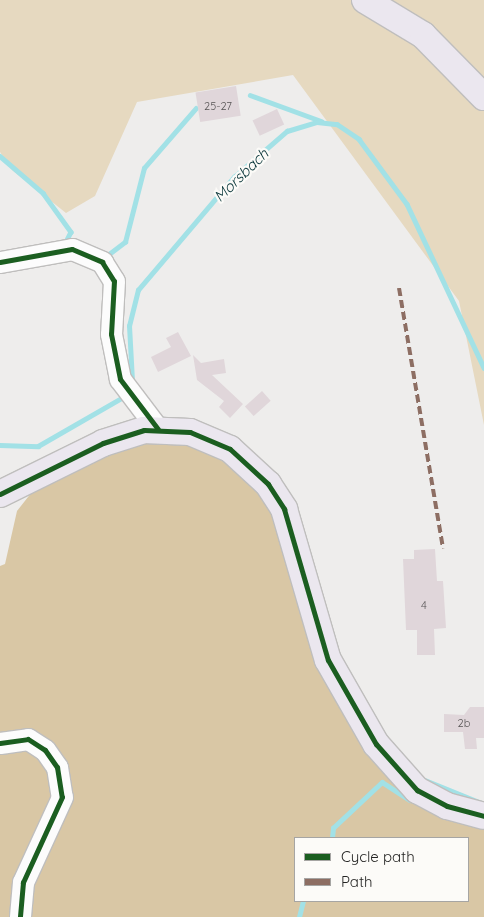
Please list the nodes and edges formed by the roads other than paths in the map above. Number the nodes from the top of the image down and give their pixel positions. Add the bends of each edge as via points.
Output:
1 (365, 0) edge
2 (484, 97) edge
3 (0, 262) edge
4 (158, 429) junction
5 (0, 494) edge
6 (0, 743) edge
7 (484, 816) edge
8 (20, 917) edge

1 - 2 main road via 423,35
3 - 4 street via 72,249 102,262 114,281 111,334 130,391
4 - 5 main road via 110,440
4 - 7 main road via 190,432 217,442 268,484 294,535 328,660 376,744 417,790 447,806
6 - 8 street via 28,739 45,750 57,766 62,797 23,882

